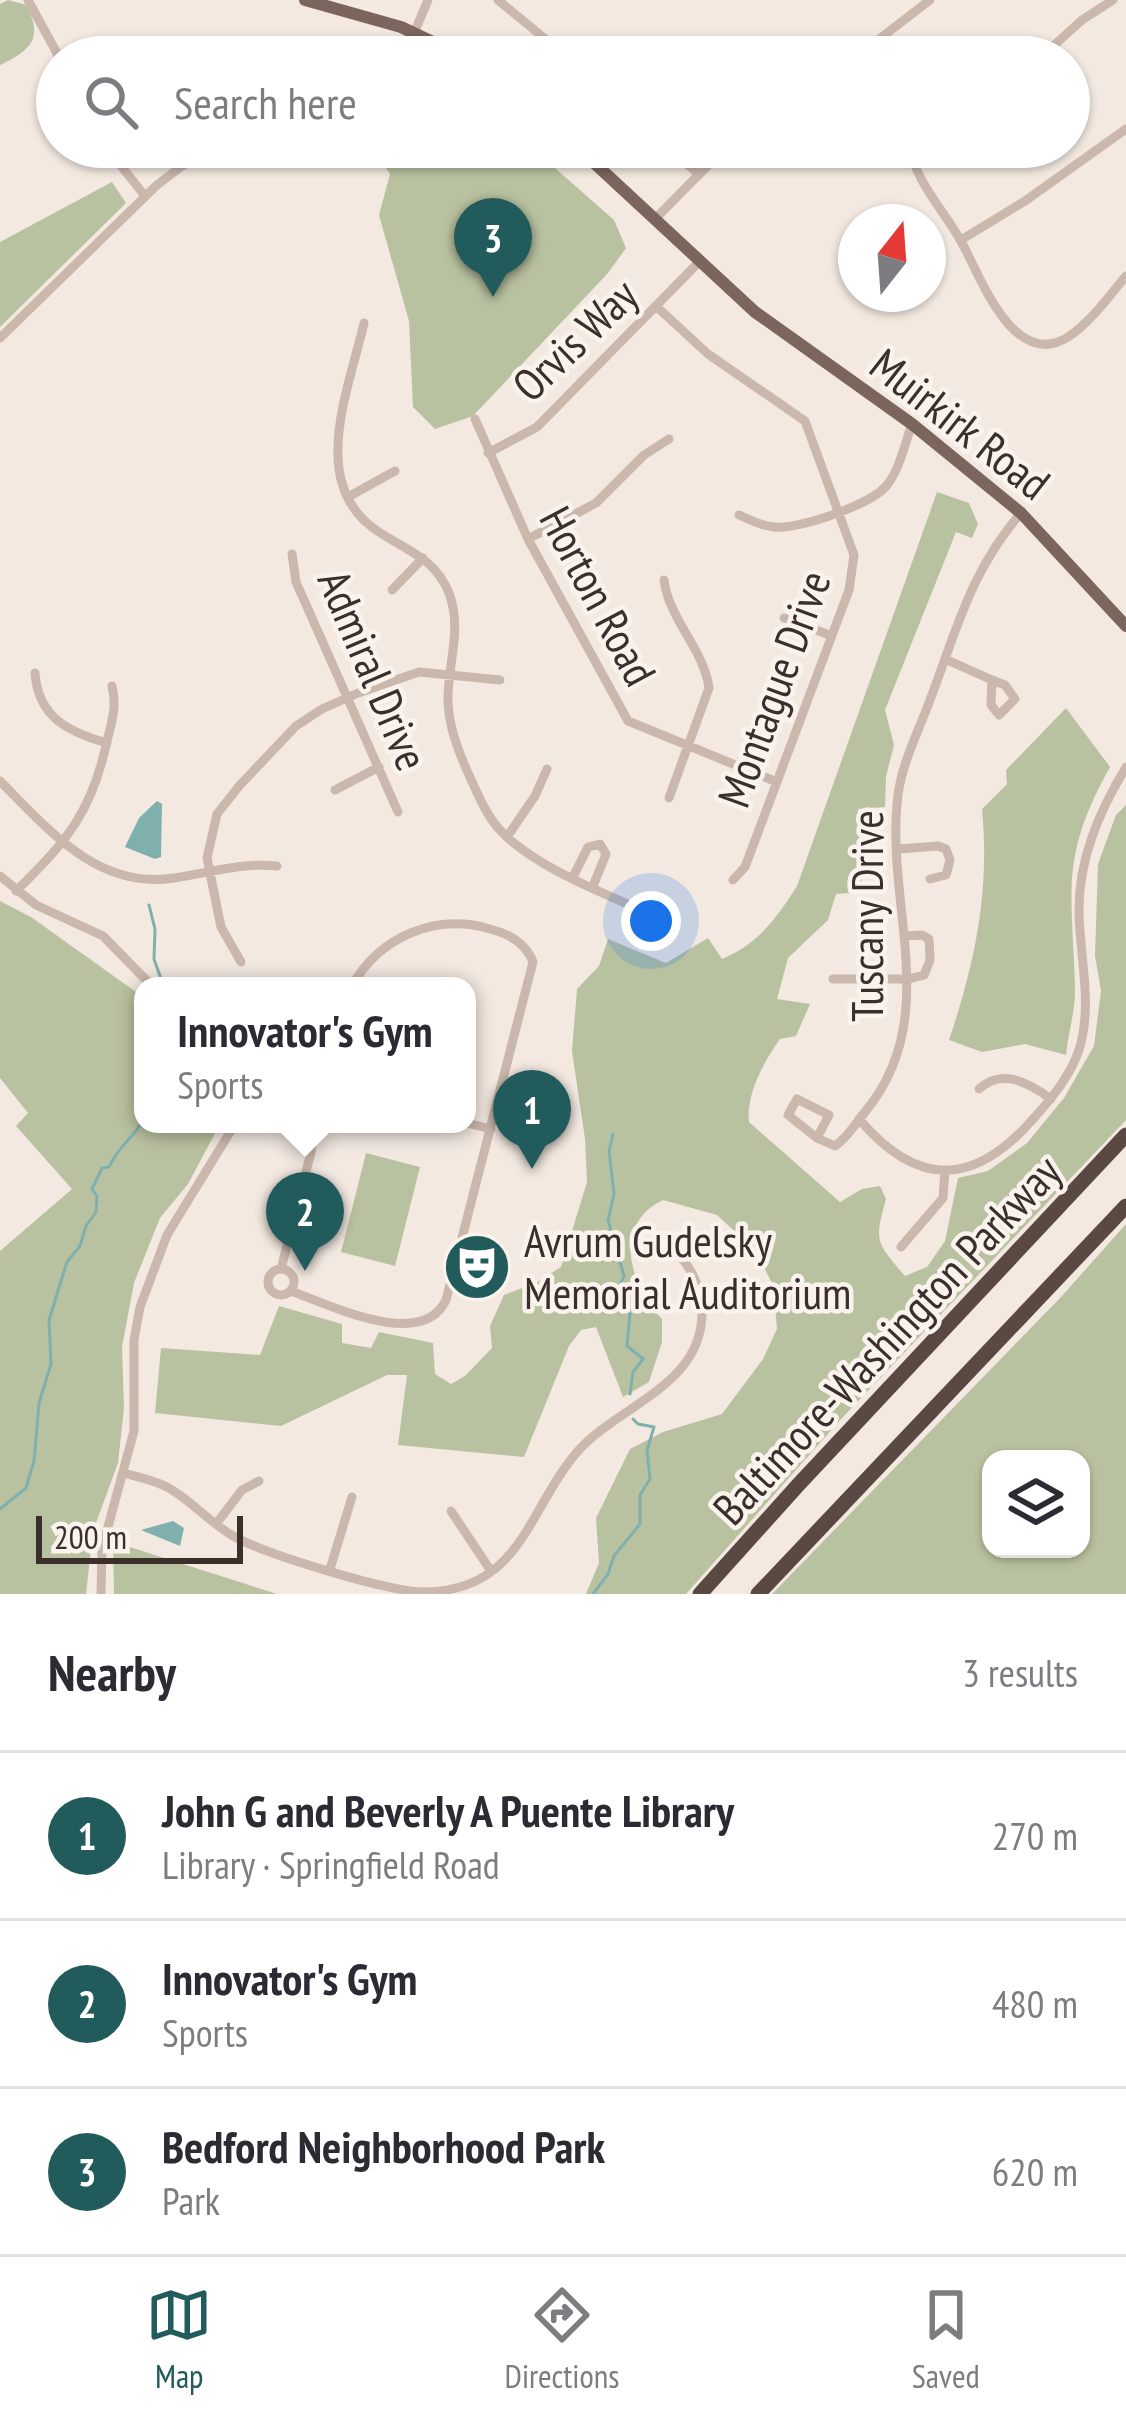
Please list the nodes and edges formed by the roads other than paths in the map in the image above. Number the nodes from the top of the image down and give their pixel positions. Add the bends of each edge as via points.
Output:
1 (28, 0) edge
2 (305, 0) edge
3 (428, 0) edge
4 (498, 0) edge
5 (930, 0) edge
6 (1113, 0) edge
7 (415, 33) junction
8 (47, 36) edge
9 (414, 36) edge
10 (421, 36) edge
11 (542, 36) edge
12 (891, 36) edge
13 (1063, 36) edge
14 (1126, 129) edge
15 (1090, 155) edge
16 (120, 168) edge
17 (180, 168) edge
18 (600, 168) edge
19 (692, 168) edge
20 (706, 168) edge
21 (919, 168) edge
22 (1071, 168) edge
23 (699, 175) junction
24 (145, 196) junction
25 (655, 219) junction
26 (961, 239) junction
27 (698, 263) junction
28 (1126, 276) edge
29 (657, 307) junction
30 (364, 323) dead end
31 (0, 338) edge
32 (475, 418) dead end
33 (912, 424) junction
34 (669, 439) dead end
35 (488, 453) junction
36 (395, 471) dead end
37 (348, 497) junction
38 (839, 509) junction
39 (1021, 513) junction
40 (739, 515) dead end
41 (528, 539) junction
42 (292, 554) dead end
43 (423, 558) junction
44 (664, 580) dead end
45 (392, 590) dead end
46 (784, 618) dead end
47 (1126, 626) edge
48 (832, 636) junction
49 (946, 659) junction
50 (35, 673) dead end
51 (450, 673) junction
52 (500, 680) dead end
53 (992, 680) dead end
54 (112, 686) dead end
55 (347, 698) junction
56 (107, 742) junction
57 (689, 748) junction
58 (379, 766) junction
59 (1126, 767) edge
60 (548, 769) dead end
61 (0, 781) edge
62 (777, 782) junction
63 (335, 790) dead end
64 (668, 798) dead end
65 (398, 812) dead end
66 (507, 836) junction
67 (64, 844) junction
68 (898, 849) junction
69 (277, 866) dead end
70 (208, 870) junction
71 (0, 876) edge
72 (573, 877) junction
73 (931, 879) dead end
74 (733, 880) dead end
75 (593, 886) junction
76 (16, 891) junction
77 (651, 914) dead end
78 (905, 936) junction
79 (241, 962) dead end
80 (143, 977) edge
81 (359, 977) edge
82 (833, 979) dead end
83 (909, 980) junction
84 (979, 1089) dead end
85 (1051, 1099) junction
86 (859, 1119) junction
87 (476, 1125) edge
88 (491, 1129) junction
89 (229, 1133) edge
90 (313, 1133) edge
91 (1126, 1135) edge
92 (817, 1138) junction
93 (945, 1170) junction
94 (1126, 1206) edge
95 (901, 1247) dead end
96 (680, 1256) dead end
97 (281, 1269) junction
98 (291, 1291) junction
99 (124, 1473) junction
100 (259, 1481) dead end
101 (352, 1497) dead end
102 (451, 1511) dead end
103 (216, 1525) junction
104 (330, 1569) junction
105 (491, 1571) junction
106 (101, 1594) edge
107 (700, 1594) edge
108 (758, 1594) edge

1 - 8 street
2 - 7 main road
3 - 7 street
4 - 11 street
5 - 12 street
6 - 13 street
7 - 9 street
7 - 10 main road
14 - 15 street
16 - 24 street
17 - 24 street
18 - 25 main road, Muirkirk Road
19 - 23 street
20 - 23 street
21 - 26 street
22 - 26 street
23 - 25 street
24 - 31 street
25 - 27 main road, Muirkirk Road
26 - 28 street via 1010,328 1032,340 1066,338
27 - 29 street, Orvis Way
27 - 33 main road, Muirkirk Road via 808,354
29 - 35 street, Orvis Way via 537,427
29 - 38 street, Montague Drive via 725,368 805,421
30 - 37 street via 336,449
32 - 35 street, Horton Road
33 - 38 street via 887,485
33 - 39 main road, Muirkirk Road
34 - 41 street via 596,503
35 - 41 street, Horton Road
36 - 37 street
37 - 43 street via 373,528
38 - 40 street via 782,528
38 - 48 street, Montague Drive via 855,565
39 - 47 main road, Muirkirk Road
39 - 49 street, Tuscany Drive via 983,562
41 - 57 street, Horton Road via 628,722
42 - 55 street, Admiral Drive via 296,582
43 - 45 street
43 - 51 street via 453,605
44 - 57 street via 708,680
46 - 48 street
48 - 62 street, Montague Drive
49 - 53 street
49 - 68 street, Tuscany Drive via 900,784
50 - 56 street via 50,715
51 - 52 street
51 - 55 street via 412,673
51 - 66 street via 456,744
54 - 56 street
55 - 58 street, Admiral Drive
55 - 70 street via 296,726 225,804 208,840
56 - 67 street via 89,802
57 - 62 street, Horton Road
57 - 64 street
58 - 63 street
58 - 65 street, Admiral Drive
59 - 85 street via 1085,862 1085,1021 1070,1071
60 - 66 street
61 - 67 street
62 - 74 street, Montague Drive
66 - 72 street
67 - 70 street via 130,879
67 - 76 street
68 - 73 street via 946,849 946,875
68 - 78 street, Tuscany Drive
69 - 70 street
70 - 79 street via 221,927
71 - 76 street
72 - 75 street
72 - 75 street via 588,847 600,844 606,854
75 - 77 street
76 - 80 street via 103,936
78 - 83 street, Tuscany Drive
78 - 83 street via 926,936 930,950 928,971
81 - 88 street via 382,949 437,925 478,926 523,945 532,973
82 - 83 street
83 - 86 street, Tuscany Drive via 895,1063
84 - 85 street via 1002,1077
85 - 93 street via 992,1159
86 - 92 street via 836,1146
86 - 93 street via 906,1159
87 - 88 street
88 - 98 street via 435,1318 416,1325 365,1317
89 - 99 street via 148,1279 134,1340 135,1416
90 - 97 street
91 - 107 highway, Baltimore-Washington Parkway
92 - 92 street via 788,1115 797,1099 828,1112
93 - 95 street via 943,1198
94 - 108 highway, Baltimore-Washington Parkway
96 - 105 street via 701,1302 690,1358 584,1444 521,1544
97 - 98 street via 294,1279
97 - 98 street via 270,1275 269,1288
99 - 103 street via 173,1491
99 - 106 street via 102,1550
100 - 103 street
101 - 104 street
102 - 105 street
103 - 104 street
104 - 105 street via 420,1592 457,1588

